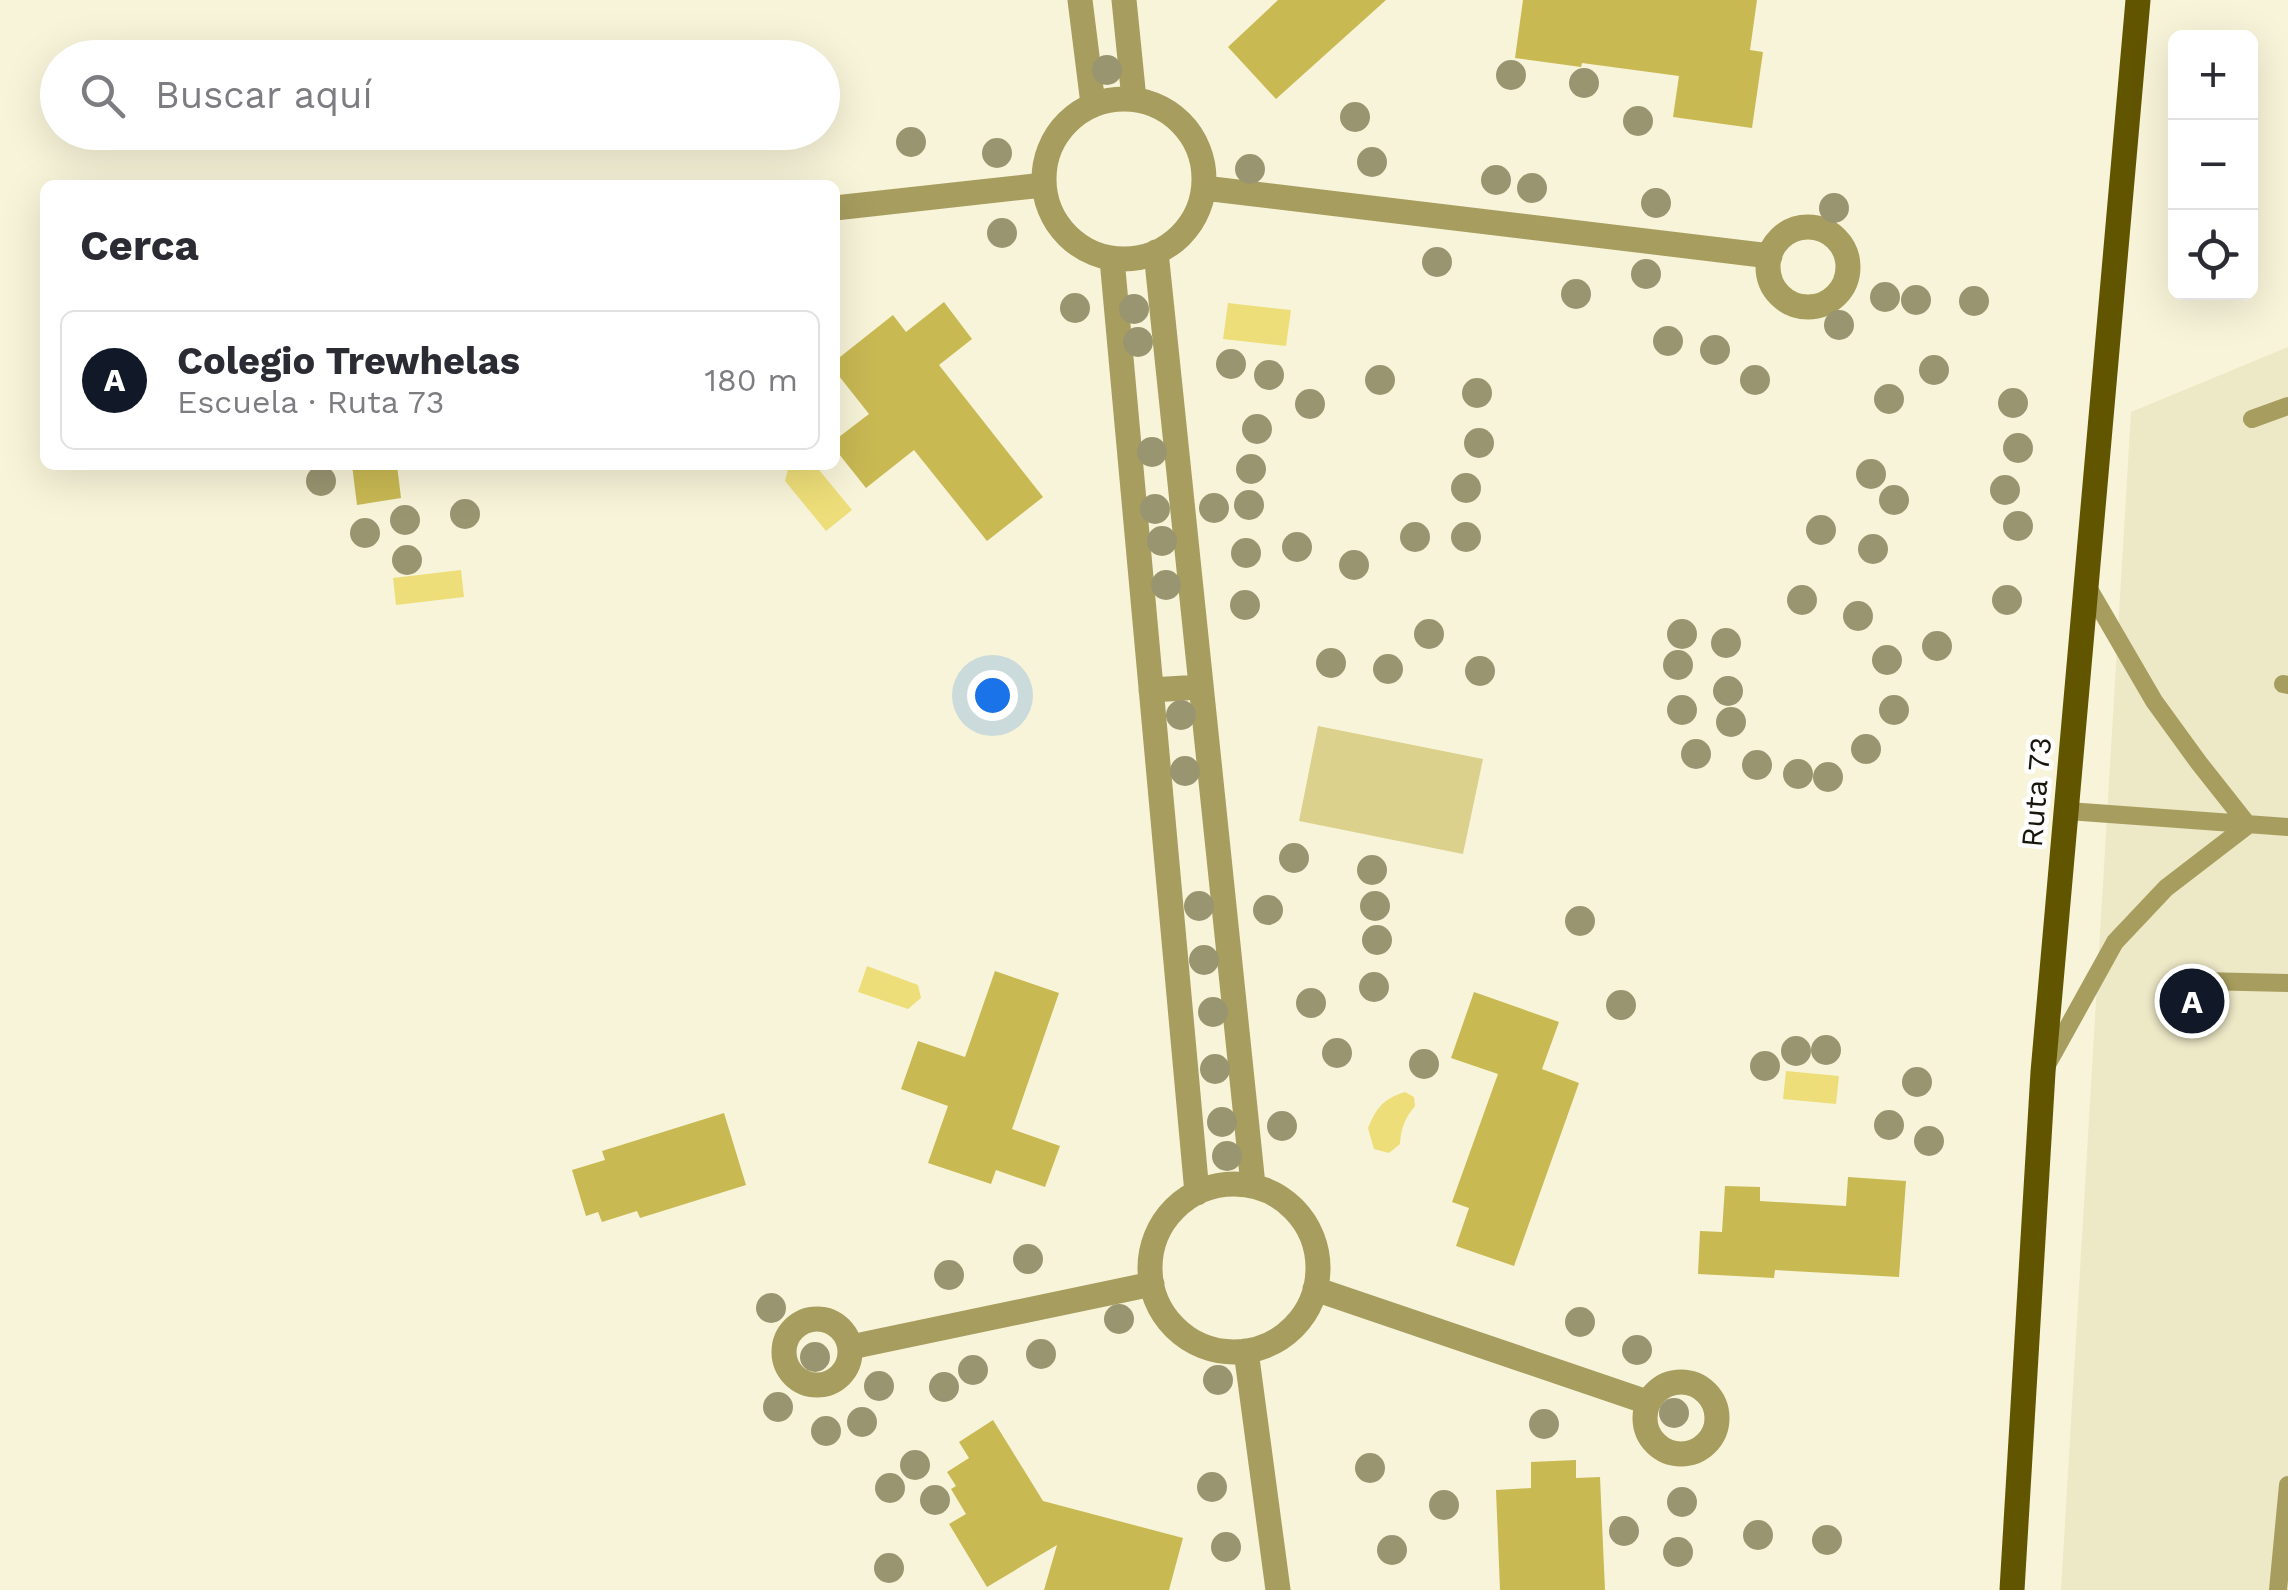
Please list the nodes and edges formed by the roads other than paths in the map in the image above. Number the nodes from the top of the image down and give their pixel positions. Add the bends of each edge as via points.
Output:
1 (1080, 0) edge
2 (1124, 0) edge
3 (2138, 0) edge
4 (1134, 98) junction
5 (1093, 104) junction
6 (1043, 185) junction
7 (1204, 188) junction
8 (840, 207) edge
9 (1156, 252) junction
10 (1770, 256) dead end
11 (1112, 259) junction
12 (2288, 406) edge
13 (2252, 418) dead end
14 (2086, 584) junction
15 (1201, 687) junction
16 (1152, 690) junction
17 (2068, 811) junction
18 (2248, 824) junction
19 (2288, 826) edge
20 (2288, 983) edge
21 (2184, 1007) dead end
22 (2043, 1072) junction
23 (1253, 1185) junction
24 (1197, 1193) junction
25 (1152, 1284) junction
26 (1316, 1289) junction
27 (851, 1347) dead end
28 (1246, 1351) junction
29 (1647, 1402) dead end
30 (2288, 1484) edge
31 (1278, 1590) edge
32 (2012, 1590) edge
33 (2278, 1590) edge

1 - 5 street
2 - 4 street
3 - 14 main road, Ruta 73
4 - 5 street
4 - 7 street via 1158,105 1194,139
5 - 6 street via 1054,136
6 - 8 street
6 - 11 street via 1058,226 1073,242
7 - 9 street via 1189,226
7 - 10 street
9 - 11 street
9 - 15 street
11 - 16 street
12 - 13 lane
14 - 17 main road, Ruta 73
14 - 18 lane via 2154,701
15 - 16 street
15 - 23 street
16 - 24 street
17 - 18 lane
17 - 22 main road, Ruta 73
18 - 19 lane
18 - 22 lane via 2166,888 2115,942
20 - 21 lane via 2201,981
22 - 32 main road, Ruta 73
23 - 24 street
23 - 26 street via 1292,1206 1306,1224 1315,1245
24 - 25 street via 1164,1221 1155,1241
25 - 27 street
25 - 28 street via 1158,1304 1186,1336 1204,1346
26 - 28 street via 1297,1324
26 - 29 street
28 - 31 street
30 - 33 lane

